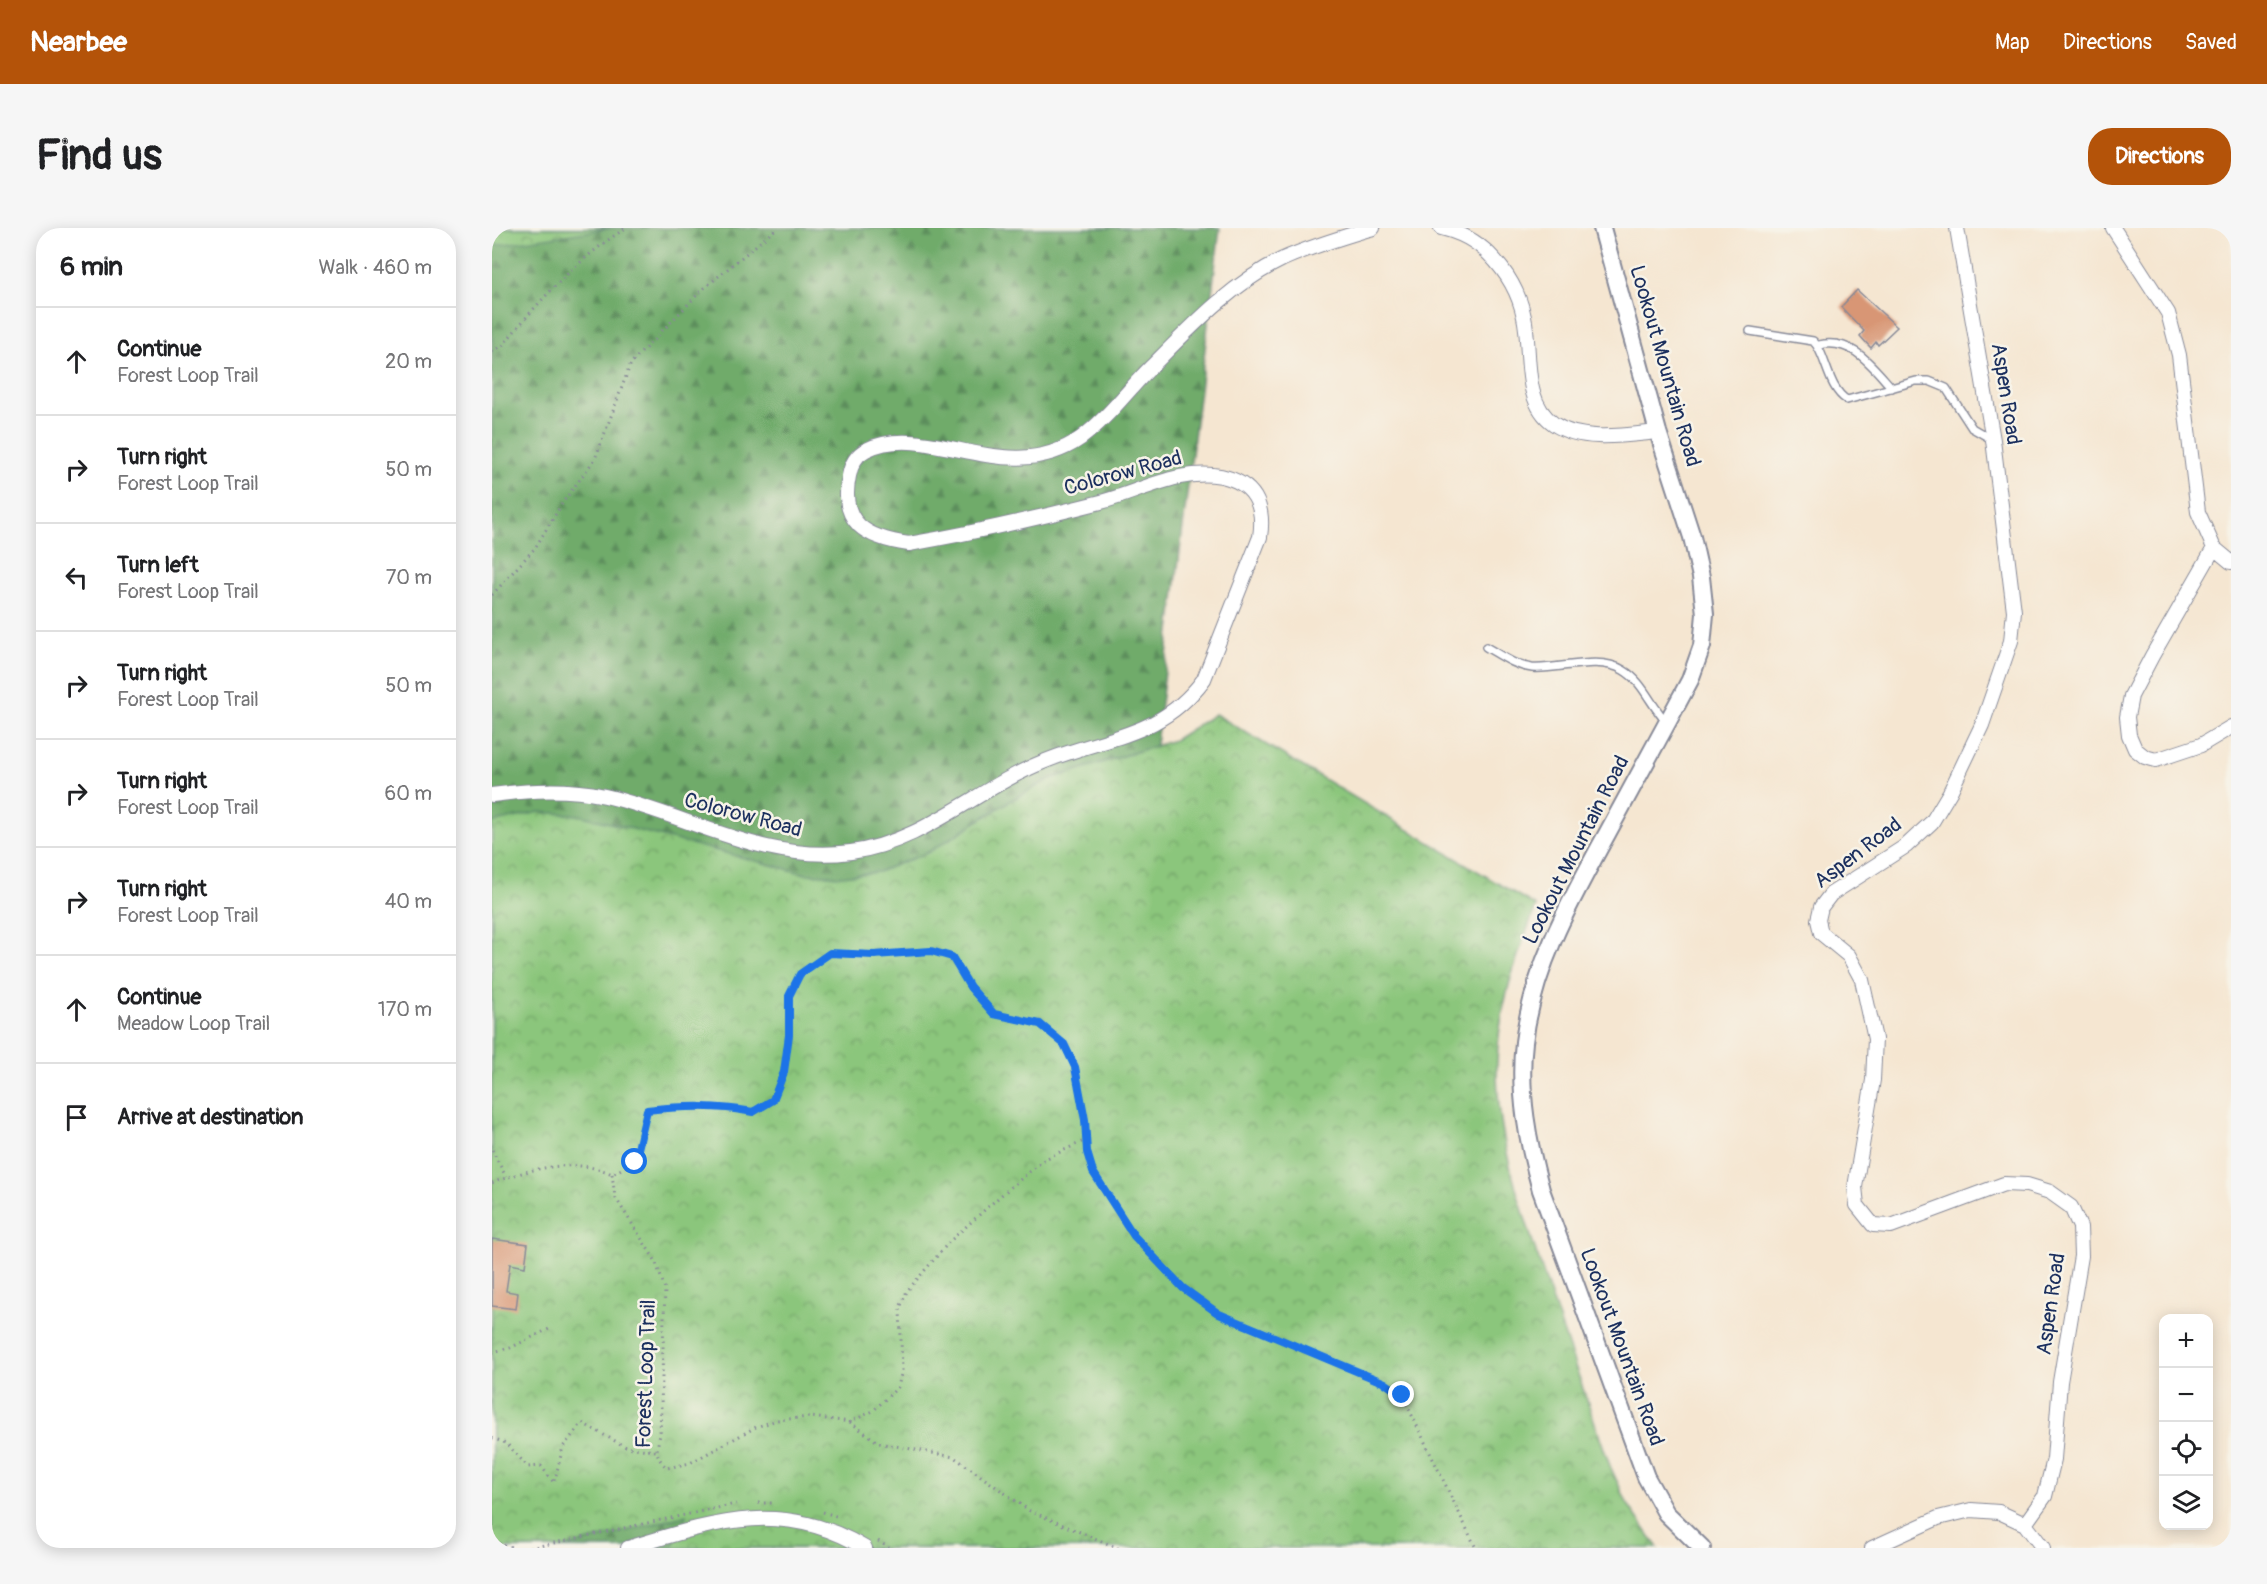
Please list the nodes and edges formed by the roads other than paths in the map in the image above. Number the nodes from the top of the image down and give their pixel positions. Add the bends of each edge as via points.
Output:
1 (1373, 228) edge
2 (1442, 228) edge
3 (1602, 228) edge
4 (1958, 228) edge
5 (2113, 228) edge
6 (1750, 331) dead end
7 (1819, 345) junction
8 (1892, 388) junction
9 (1658, 432) junction
10 (1993, 440) junction
11 (2214, 548) junction
12 (2231, 562) edge
13 (1486, 647) dead end
14 (1667, 722) junction
15 (2231, 727) edge
16 (492, 795) edge
17 (2025, 1524) junction
18 (649, 1545) edge
19 (628, 1548) edge
20 (865, 1548) edge
21 (1702, 1548) edge
22 (1872, 1548) edge
23 (2043, 1548) edge

1 - 16 street, Colorow Road via 1283,260 1238,287 1199,319 1080,439 1049,453 1015,459 924,444 881,443 862,452 851,465 846,492 850,515 866,532 883,541 909,544 1104,501 1186,476 1221,477 1246,488 1262,512 1260,537 1204,679 1170,715 1140,731 1076,748 1032,766 906,836 852,852 814,855 759,845 605,796 530,790
2 - 9 street via 1480,245 1515,287 1527,334 1532,386 1539,409 1555,425 1580,434
3 - 9 street, Lookout Mountain Road
4 - 10 street, Aspen Road
5 - 11 street via 2168,313 2179,355 2198,512
6 - 7 lane
7 - 8 lane via 1837,343 1855,351
7 - 8 lane via 1822,360 1840,395 1847,399
8 - 10 lane via 1929,381 1946,388 1972,428
9 - 14 street, Lookout Mountain Road via 1692,537 1705,614 1702,646 1690,680
10 - 17 street, Aspen Road via 2014,611 2011,641 1982,725 1932,822 1906,846 1832,894 1821,907 1818,920 1821,933 1849,956 1862,980 1875,1039 1874,1080 1855,1187 1857,1205 1866,1219 1873,1225 1891,1226 2004,1184 2050,1192 2071,1207 2080,1227 2081,1256 2060,1382 2054,1459 2045,1496
11 - 12 street
11 - 15 street via 2152,656 2132,696 2127,717 2135,749 2156,760 2201,745
13 - 14 lane via 1518,665 1533,668 1578,664 1621,668 1639,683 1656,712
14 - 21 street, Lookout Mountain Road via 1572,897 1550,946 1524,1043 1524,1113 1541,1190 1646,1477 1666,1513
17 - 22 street via 1999,1512 1971,1510 1938,1518
17 - 23 street
18 - 19 street
18 - 20 street via 729,1521 778,1517 825,1528

